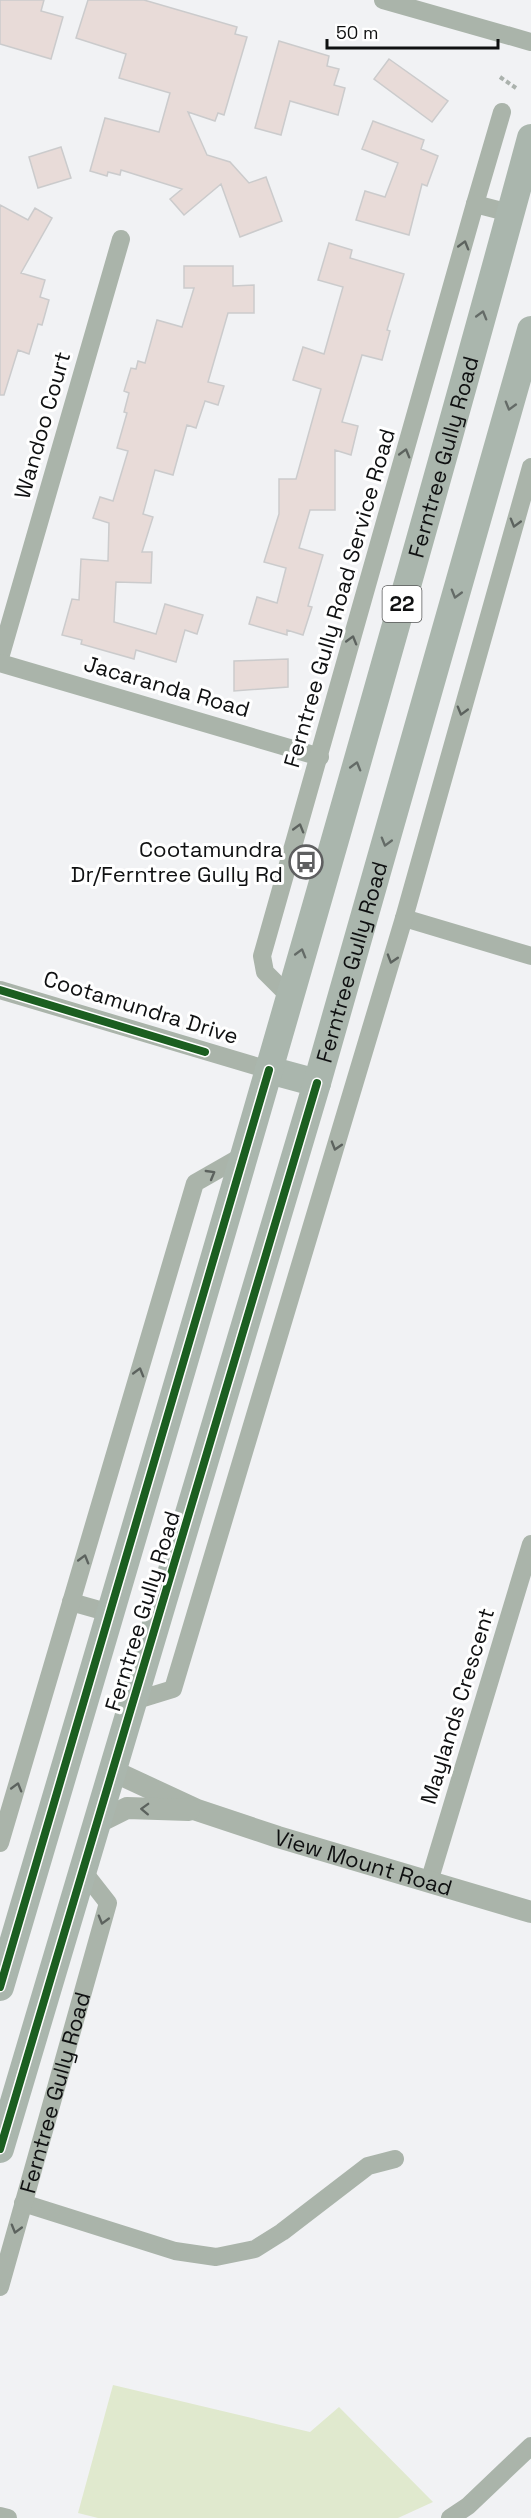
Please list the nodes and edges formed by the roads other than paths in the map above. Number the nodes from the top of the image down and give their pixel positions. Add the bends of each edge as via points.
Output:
1 (383, 0) edge
2 (531, 42) edge
3 (502, 112) dead end
4 (531, 138) edge
5 (475, 204) junction
6 (510, 213) junction
7 (121, 239) dead end
8 (531, 330) edge
9 (526, 370) edge
10 (531, 467) edge
11 (0, 660) edge
12 (320, 757) junction
13 (404, 918) junction
14 (531, 956) edge
15 (0, 990) edge
16 (289, 996) junction
17 (269, 1070) junction
18 (317, 1083) junction
19 (244, 1155) junction
20 (531, 1544) edge
21 (71, 1602) junction
22 (110, 1613) junction
23 (134, 1701) junction
24 (113, 1770) junction
25 (63, 1774) junction
26 (197, 1810) junction
27 (98, 1823) junction
28 (0, 1843) edge
29 (83, 1871) junction
30 (429, 1882) junction
31 (531, 1912) edge
32 (0, 1987) edge
33 (0, 2150) edge
34 (395, 2159) dead end
35 (23, 2203) junction
36 (0, 2287) edge
37 (531, 2446) edge
38 (0, 2516) edge
39 (8, 2518) edge
40 (450, 2518) edge

1 - 2 street
3 - 5 street, Ferntree Gully Road Service Road
4 - 6 main road, Ferntree Gully Road / 22
5 - 6 street
12 -> 5 street, Ferntree Gully Road Service Road
16 -> 6 main road, Ferntree Gully Road / 22
7 - 11 street, Wandoo Court
8 - 9 main road, Ferntree Gully Road / 22
9 -> 18 main road, Ferntree Gully Road / 22
10 -> 13 street
11 - 12 street, Jacaranda Road
16 -> 12 street, Ferntree Gully Road Service Road via 264,972 262,956
13 - 14 street
13 -> 23 street via 173,1689
15 - 17 street, Cootamundra Drive
16 - 17 main road, Ferntree Gully Road / 22
17 - 18 main road
17 - 19 main road, Ferntree Gully Road / 22
18 - 23 main road, Ferntree Gully Road / 22
21 -> 19 street via 195,1183
19 - 22 main road, Ferntree Gully Road / 22
20 - 30 street, Maylands Crescent
21 - 22 street
28 -> 21 street
22 - 25 main road, Ferntree Gully Road / 22
23 - 24 main road, Ferntree Gully Road / 22
24 - 25 main road
24 - 26 street, View Mount Road
24 - 27 main road, Ferntree Gully Road / 22
25 - 32 main road, Ferntree Gully Road / 22
26 -> 27 street, View Mount Road via 128,1808
26 - 30 street, View Mount Road
27 - 29 main road, Ferntree Gully Road / 22
29 - 33 main road, Ferntree Gully Road / 22
29 -> 35 street, Ferntree Gully Road via 108,1903
30 - 31 street, View Mount Road
34 - 35 street via 368,2166 255,2249 216,2257 175,2251
35 -> 36 street, Ferntree Gully Road
37 - 40 street
38 - 39 street

